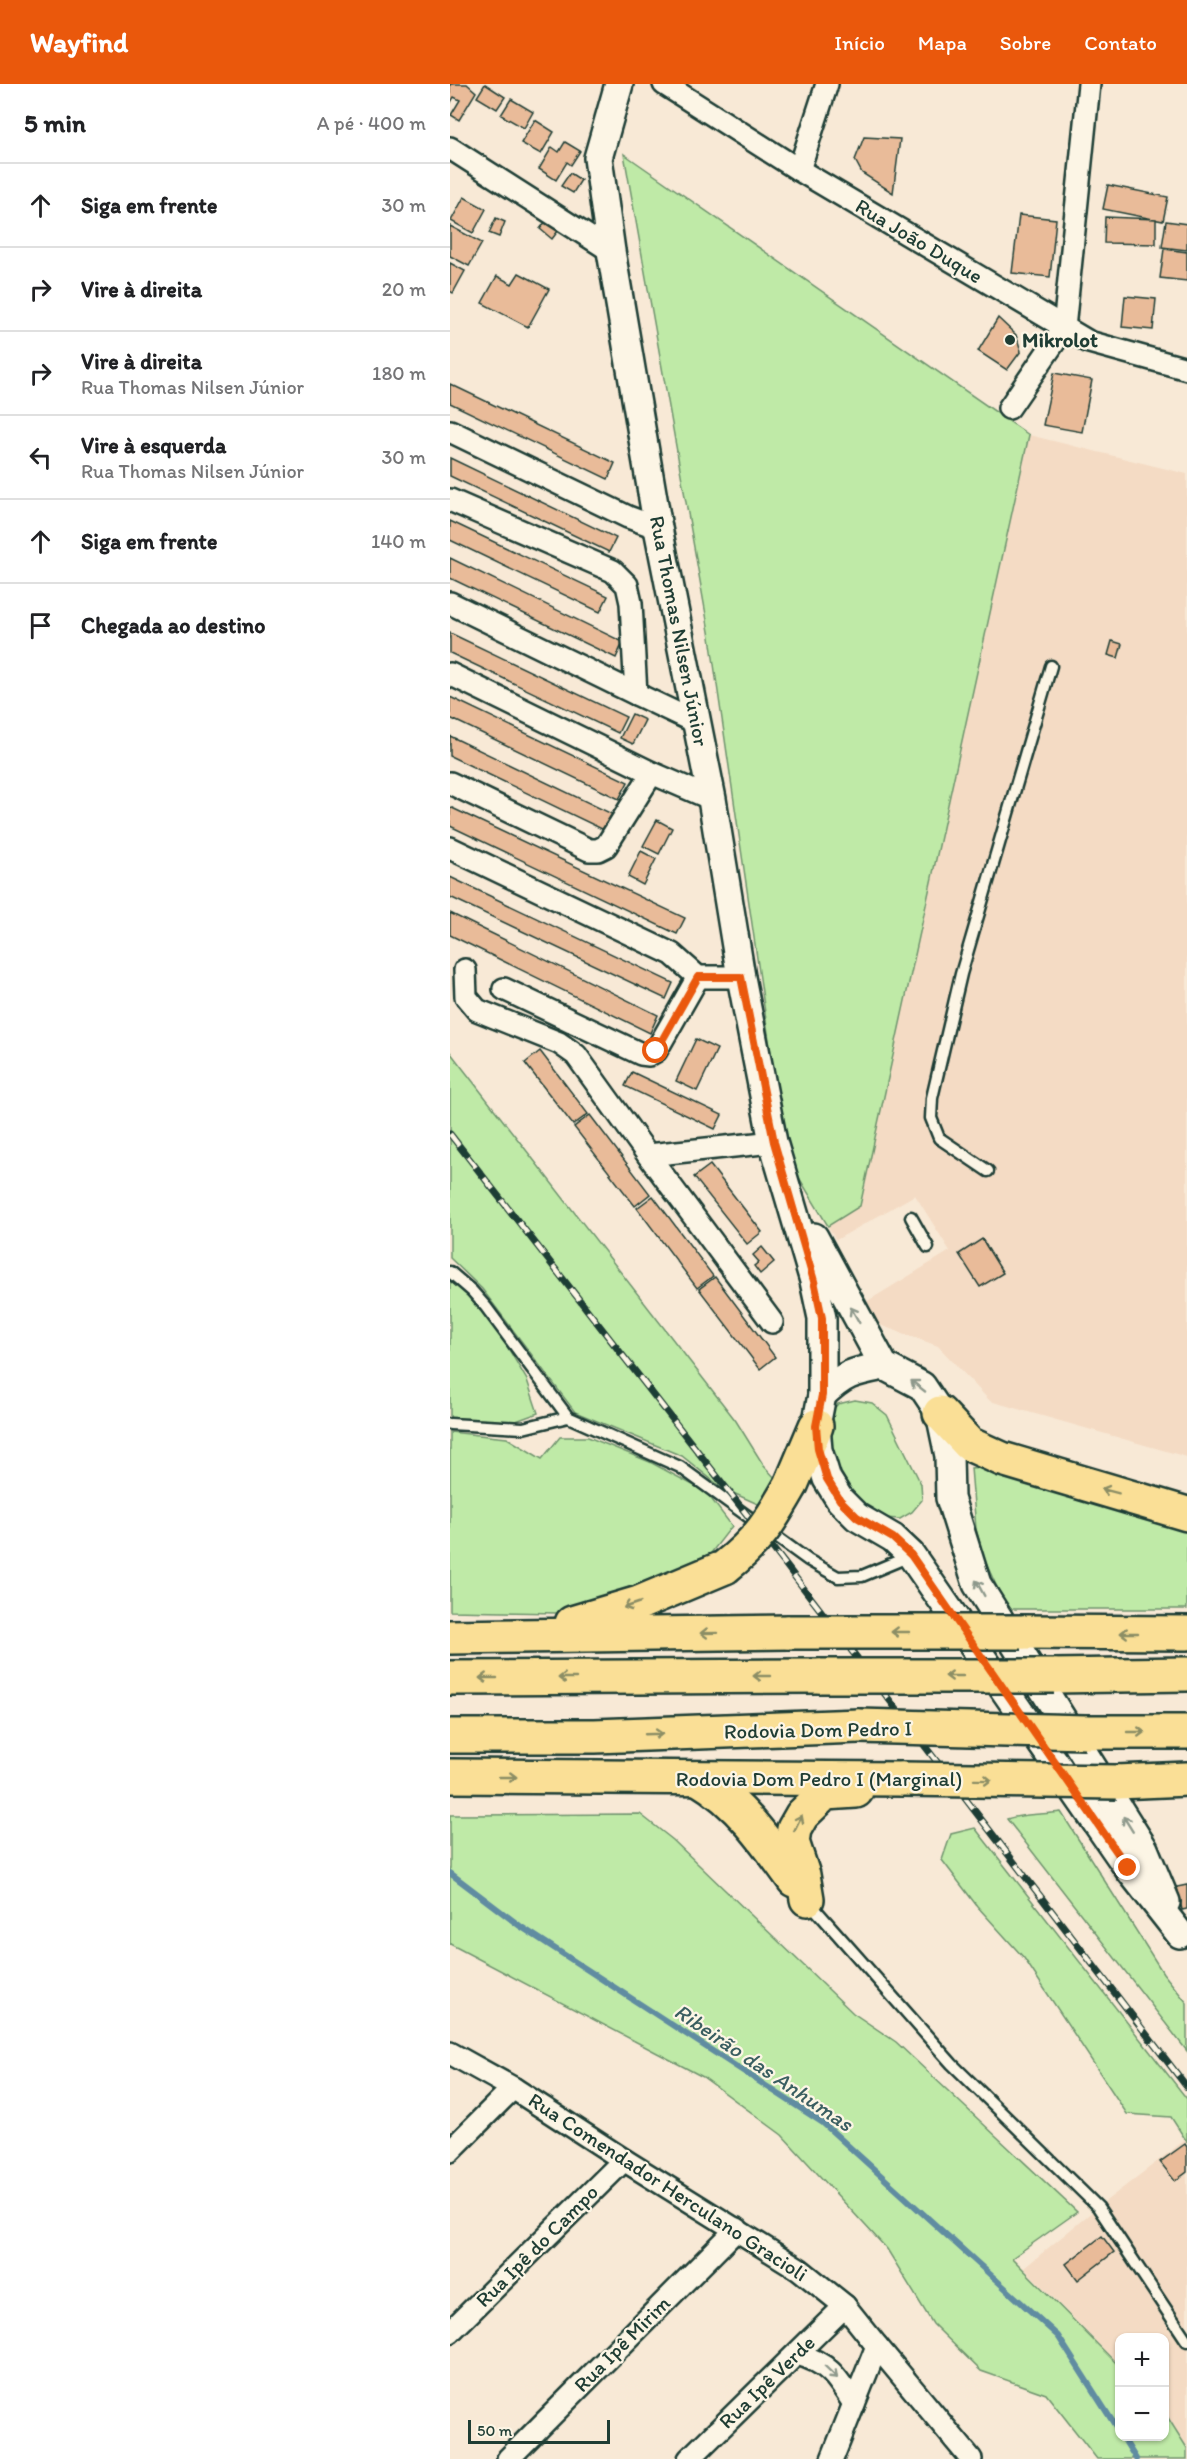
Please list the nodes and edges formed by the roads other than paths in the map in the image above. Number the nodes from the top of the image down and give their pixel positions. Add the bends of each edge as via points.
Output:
1 (619, 84) edge
2 (664, 84) edge
3 (827, 84) edge
4 (1089, 84) edge
5 (450, 148) edge
6 (799, 170) junction
7 (611, 251) junction
8 (1064, 328) junction
9 (1187, 369) edge
10 (1009, 408) dead end
11 (450, 431) edge
12 (450, 500) edge
13 (658, 528) junction
14 (450, 603) edge
15 (1051, 666) dead end
16 (450, 674) edge
17 (636, 694) junction
18 (697, 723) junction
19 (652, 773) junction
20 (450, 783) edge
21 (712, 799) junction
22 (450, 848) edge
23 (465, 970) dead end
24 (698, 977) junction
25 (741, 977) junction
26 (504, 989) dead end
27 (774, 1142) junction
28 (648, 1155) junction
29 (988, 1171) dead end
30 (911, 1217) dead end
31 (928, 1247) dead end
32 (821, 1271) junction
33 (450, 1272) edge
34 (772, 1322) dead end
35 (884, 1366) junction
36 (822, 1395) junction
37 (940, 1413) junction
38 (568, 1417) junction
39 (450, 1424) edge
40 (816, 1426) junction
41 (1187, 1514) edge
42 (902, 1547) junction
43 (1187, 1633) edge
44 (450, 1637) edge
45 (512, 1637) junction
46 (1187, 1674) edge
47 (450, 1678) edge
48 (1187, 1732) edge
49 (450, 1737) edge
50 (450, 1776) edge
51 (698, 1778) junction
52 (903, 1779) junction
53 (1184, 1782) edge
54 (807, 1899) junction
55 (1183, 1941) edge
56 (450, 2053) edge
57 (513, 2088) junction
58 (450, 2151) edge
59 (624, 2160) junction
60 (736, 2229) junction
61 (845, 2306) junction
62 (450, 2332) edge
63 (1187, 2341) edge
64 (875, 2343) junction
65 (796, 2354) junction
66 (854, 2404) junction
67 (508, 2459) edge
68 (689, 2459) edge
69 (832, 2459) edge
70 (971, 2459) edge

1 - 7 street, Rua Thomas Nilsen Júnior via 598,158
2 - 6 street, Rua João Duque
3 - 6 street
4 - 8 street
5 - 7 street
6 - 8 street, Rua João Duque
7 - 13 street, Rua Thomas Nilsen Júnior
8 - 9 street, Rua João Duque via 1089,342
8 - 10 street
11 - 13 street
12 - 17 street via 613,571 627,585
13 - 18 street, Rua Thomas Nilsen Júnior
14 - 17 street
15 - 29 lane via 961,974 932,1098 931,1118 939,1138
16 - 19 street
17 - 18 street
18 - 21 street, Rua Thomas Nilsen Júnior
19 - 20 street via 606,846 598,850 589,850
19 - 21 street
21 - 25 street, Rua Thomas Nilsen Júnior
22 - 24 street via 672,954
23 - 28 street via 469,1003 477,1010 569,1048
24 - 25 street
24 - 26 street via 656,1051 649,1055
25 - 27 street, Rua Thomas Nilsen Júnior
27 - 28 street
27 - 32 street, Rua Thomas Nilsen Júnior via 783,1178
28 - 34 street
30 - 31 lane
35 -> 32 street, Rua Thomas Nilsen Júnior
32 - 36 street, Rua Thomas Nilsen Júnior
33 - 38 lane via 486,1307
35 - 36 street via 839,1378
37 -> 35 street via 922,1386
36 - 40 street, Rua Thomas Nilsen Júnior
41 -> 37 highway via 1002,1459 969,1444
55 -> 37 street via 1144,1849 977,1584 951,1498
38 - 39 lane via 523,1428
38 - 42 lane via 680,1467 808,1560 838,1577 862,1576
40 - 42 street, Rua Thomas Nilsen Júnior via 827,1479 840,1500 857,1517
40 -> 45 highway, bridge via 792,1485 767,1527 725,1567 611,1612
42 - 55 street
43 -> 45 highway, bridge via 789,1632
44 - 45 highway
46 -> 47 highway, bridge
49 -> 48 highway, Rodovia Dom Pedro I, bridge via 859,1726
50 -> 51 highway, Rodovia Dom Pedro I (Marginal)
51 - 52 highway, Rodovia Dom Pedro I (Marginal)
51 - 54 highway via 736,1807
52 -> 53 highway, Rodovia Dom Pedro I (Marginal), bridge
54 -> 52 highway via 792,1842 801,1815 825,1793 868,1790
54 - 63 lane via 952,2064 1098,2207
56 - 57 street, Rua Comendador Herculano Gracioli
57 - 58 street
57 - 59 street, Rua Comendador Herculano Gracioli
59 - 60 street, Rua Comendador Herculano Gracioli
59 - 62 street, Rua Ipê do Campo
60 - 61 street, Rua Comendador Herculano Gracioli via 799,2269
60 - 67 street, Rua Ipê Mirim
61 - 64 street, Rua Comendador Herculano Gracioli
61 - 65 street, Rua Ipê Verde
64 - 66 street
64 - 70 street, Rua Comendador Herculano Gracioli
65 -> 66 street via 815,2359 828,2368
65 - 68 street, Rua Ipê Verde
66 - 69 street

